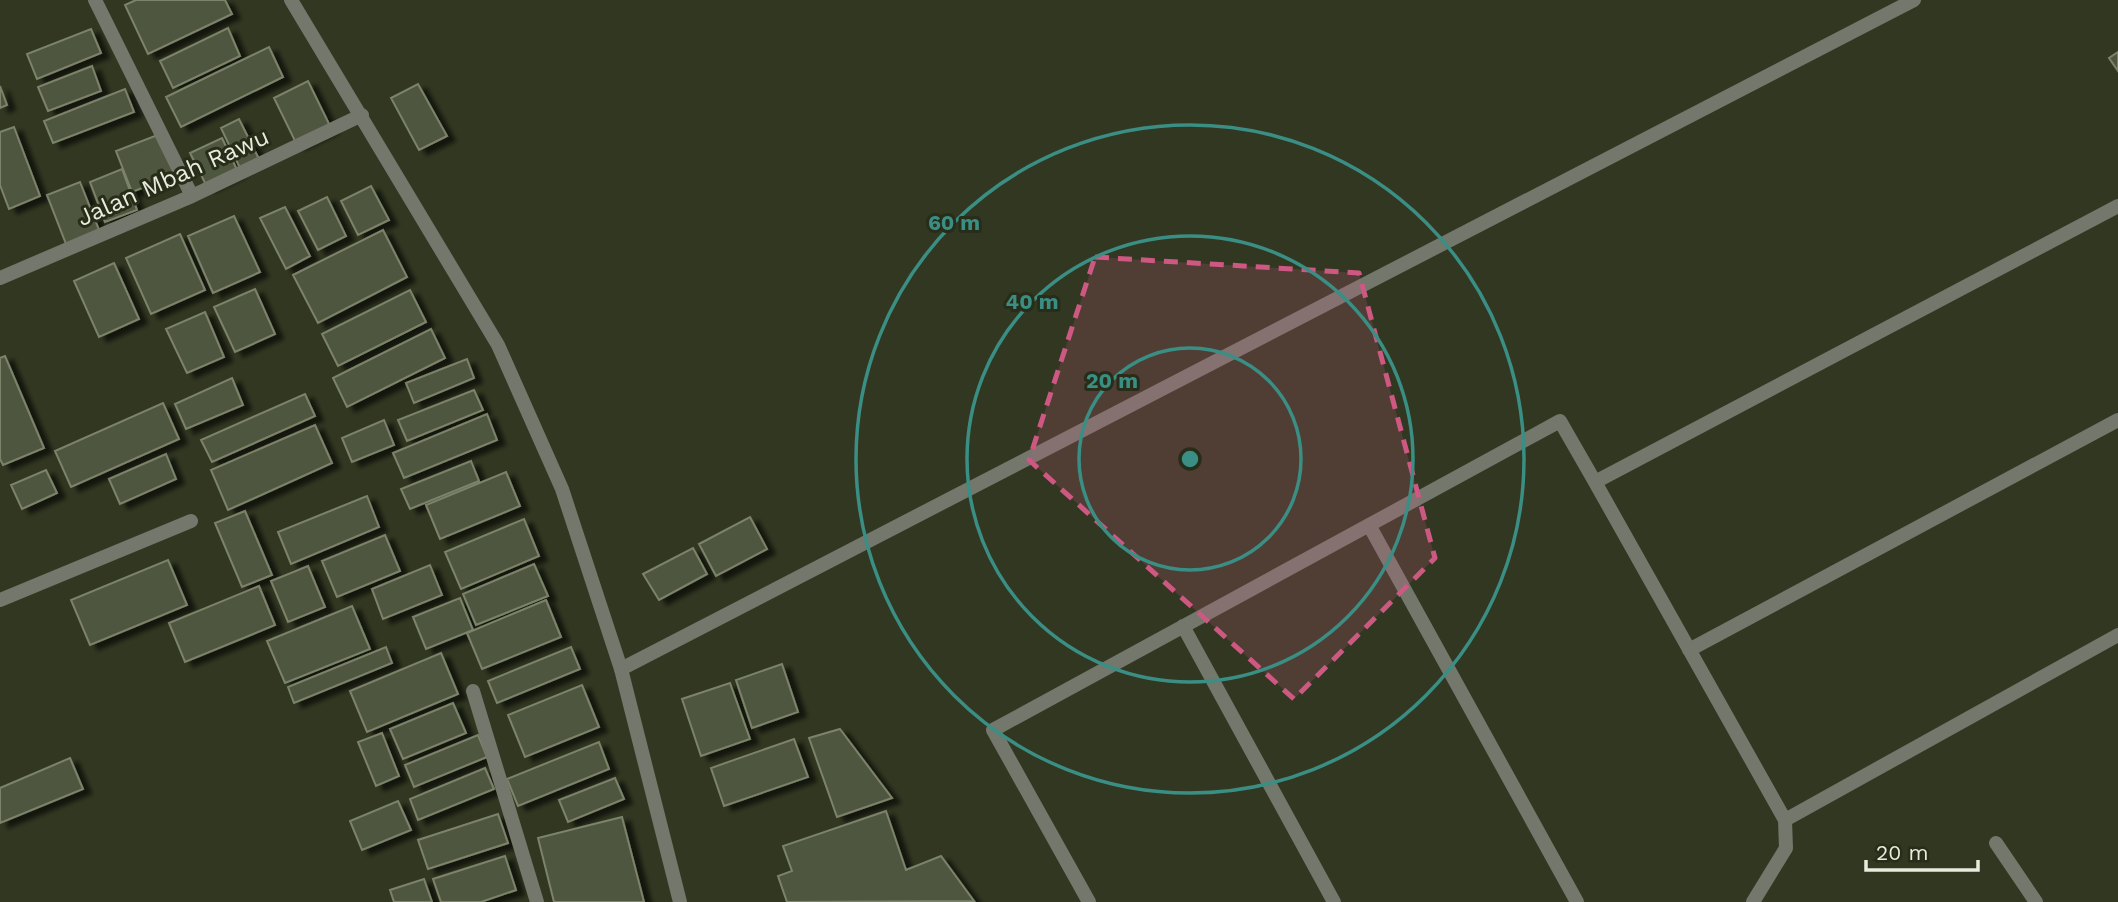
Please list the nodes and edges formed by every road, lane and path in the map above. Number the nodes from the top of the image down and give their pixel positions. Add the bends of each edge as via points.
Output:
1 (95, 0) edge
2 (291, 0) edge
3 (1914, 0) edge
4 (362, 115) junction
5 (192, 196) junction
6 (2118, 206) edge
7 (0, 278) edge
8 (2118, 420) edge
9 (1595, 482) junction
10 (191, 522) dead end
11 (1369, 525) junction
12 (0, 600) edge
13 (1183, 626) junction
14 (2118, 635) edge
15 (1689, 650) junction
16 (621, 668) junction
17 (473, 691) dead end
18 (1785, 820) junction
19 (1997, 843) dead end
20 (537, 902) edge
21 (680, 902) edge
22 (1089, 902) edge
23 (1335, 902) edge
24 (1577, 902) edge
25 (1753, 902) edge
26 (2036, 902) edge

1 - 5 street
2 - 4 street
3 - 16 street
4 - 5 street, Jalan Mbah Rawu
4 - 16 street via 498,345 562,489
5 - 7 street, Jalan Mbah Rawu
6 - 9 street
8 - 15 street
9 - 11 street via 1560,421
9 - 15 street
10 - 12 street
11 - 13 street
11 - 24 street
13 - 22 street via 993,730
13 - 23 street
14 - 18 street
15 - 18 street
16 - 21 street
17 - 20 street
18 - 25 street via 1786,848
19 - 26 street

